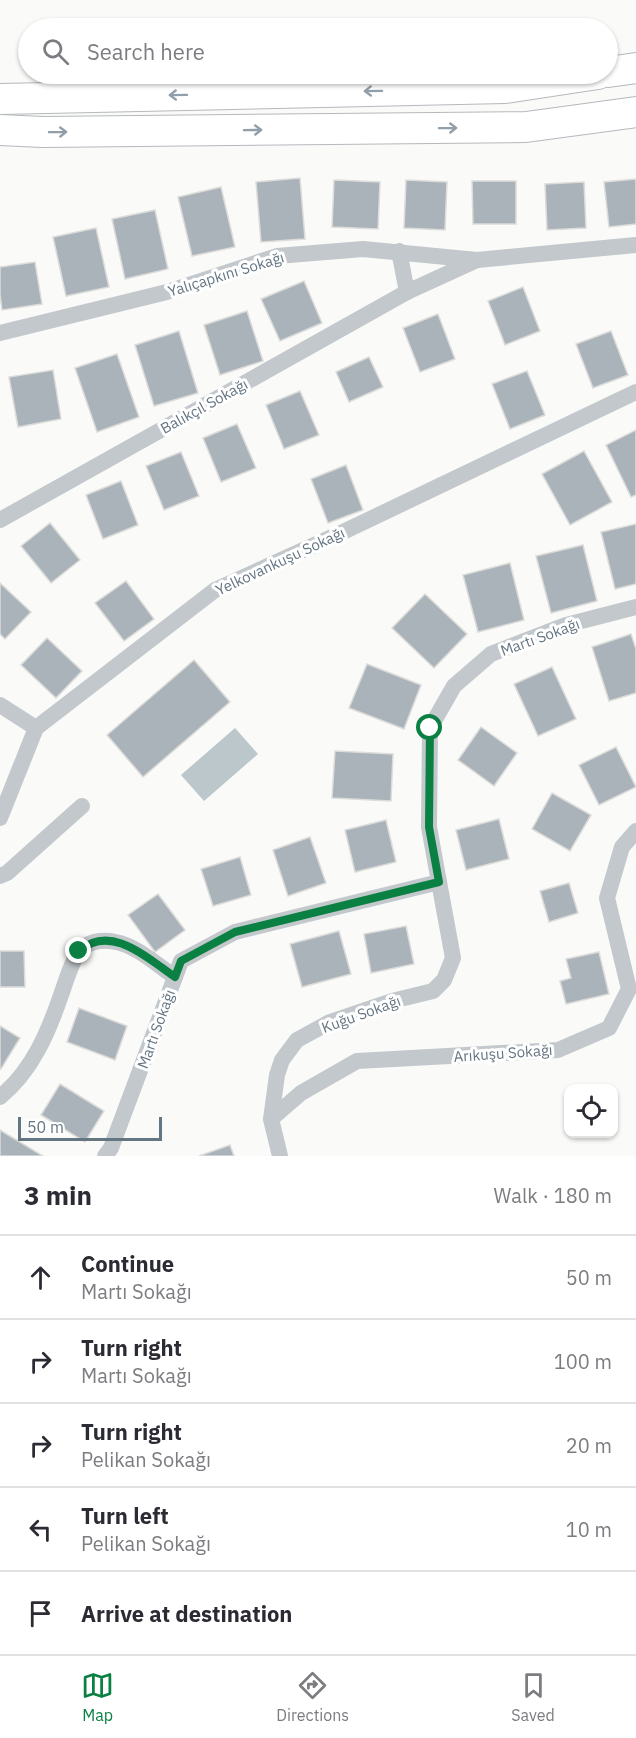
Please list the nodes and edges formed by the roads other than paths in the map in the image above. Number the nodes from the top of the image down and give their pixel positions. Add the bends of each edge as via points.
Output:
1 (636, 68) edge
2 (618, 71) edge
3 (532, 84) edge
4 (0, 99) edge
5 (636, 112) edge
6 (0, 130) edge
7 (636, 245) edge
8 (399, 251) junction
9 (477, 260) junction
10 (407, 292) junction
11 (0, 333) edge
12 (636, 392) edge
13 (0, 520) edge
14 (636, 607) edge
15 (0, 705) edge
16 (36, 728) junction
17 (82, 806) dead end
18 (0, 818) edge
19 (636, 831) edge
20 (0, 876) edge
21 (439, 882) junction
22 (175, 977) junction
23 (0, 1097) edge
24 (271, 1119) junction
25 (105, 1156) edge
26 (280, 1156) edge

1 - 2 highway
3 -> 4 highway via 505,88
6 -> 5 highway via 526,127
7 - 9 street, Yalıçapkını Sokağı
8 - 9 street, Yalıçapkını Sokağı
8 - 10 street
8 - 11 street, Yalıçapkını Sokağı via 363,249 277,256 167,292
9 - 10 street, Balıkçıl Sokağı
10 - 13 street, Balıkçıl Sokağı
12 - 16 street, Yelkovankuşu Sokağı via 215,590
14 - 21 street, Martı Sokağı via 566,625 491,654 454,686 430,728 429,827
15 - 16 street
16 - 18 street
17 - 20 street
19 - 24 street, Arıkuşu Sokağı via 622,847 607,898 629,989 609,1028 558,1050 357,1061 301,1093
21 - 22 street, Martı Sokağı via 235,932 181,961
21 - 24 street, Kuğu Sokağı via 453,958 444,980 433,991 330,1023 297,1040 282,1060 277,1075
22 - 23 street via 118,942 96,941 87,945 79,951 35,1055
22 - 25 street, Martı Sokağı
24 - 26 street, Kuğu Sokağı

